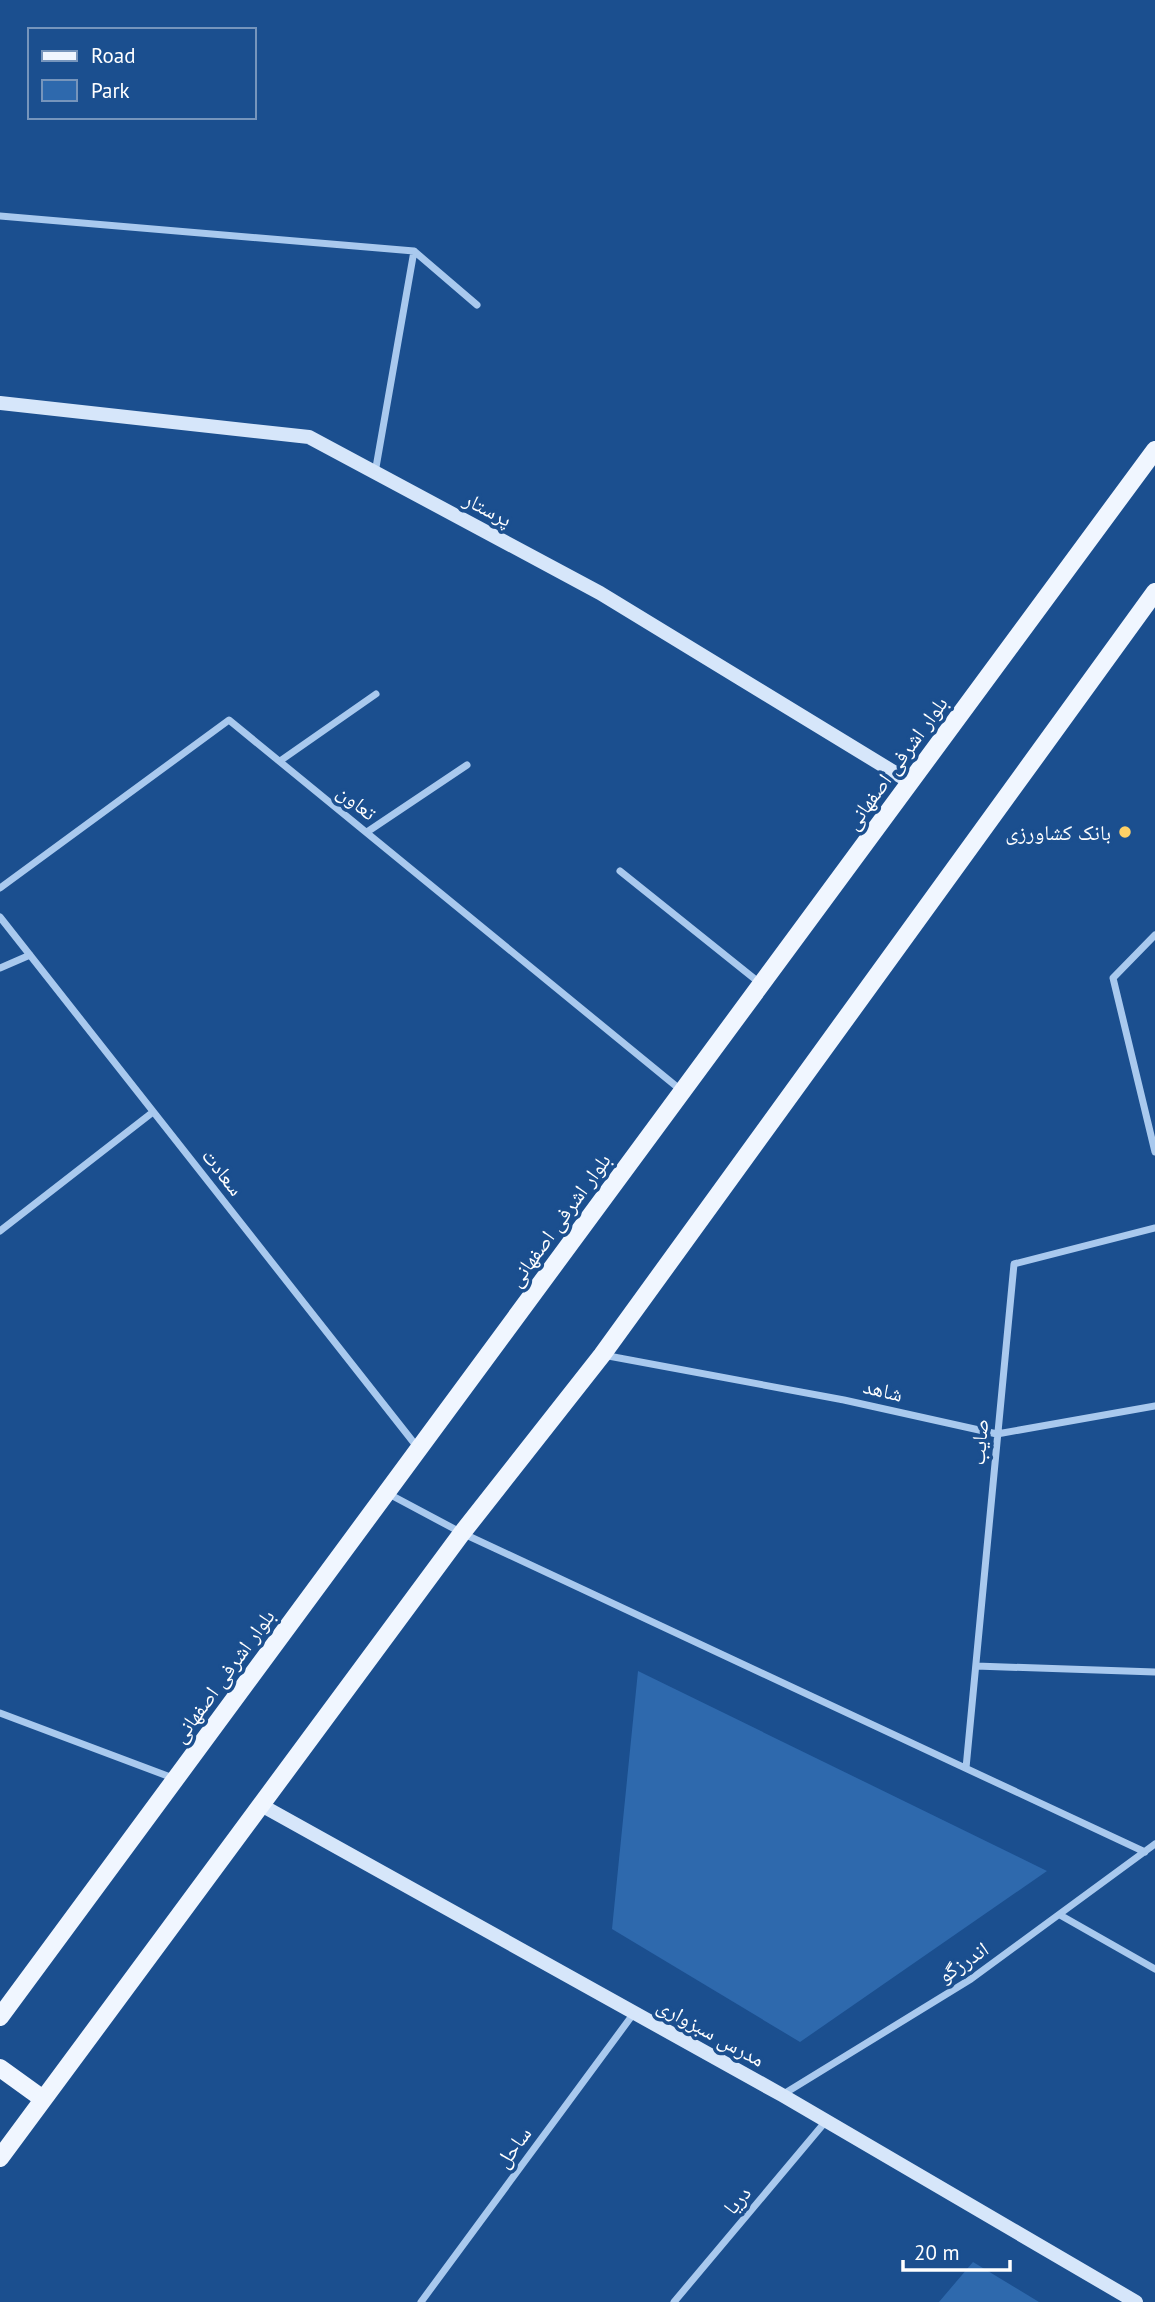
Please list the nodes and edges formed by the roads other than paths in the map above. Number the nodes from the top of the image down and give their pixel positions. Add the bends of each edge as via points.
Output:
1 (0, 216) edge
2 (414, 251) junction
3 (477, 305) dead end
4 (0, 403) edge
5 (1155, 450) edge
6 (375, 472) junction
7 (1155, 592) edge
8 (376, 694) dead end
9 (280, 761) junction
10 (467, 765) dead end
11 (910, 782) junction
12 (367, 832) junction
13 (620, 871) dead end
14 (0, 888) edge
15 (0, 917) edge
16 (1155, 935) edge
17 (30, 955) junction
18 (0, 968) edge
19 (761, 984) junction
20 (682, 1091) junction
21 (153, 1112) junction
22 (1155, 1152) edge
23 (1155, 1228) edge
24 (0, 1231) edge
25 (602, 1355) junction
26 (1155, 1406) edge
27 (997, 1434) junction
28 (419, 1449) junction
29 (387, 1493) junction
30 (461, 1533) junction
31 (976, 1666) junction
32 (1155, 1672) edge
33 (0, 1713) edge
34 (966, 1768) junction
35 (175, 1779) junction
36 (261, 1805) junction
37 (1155, 1844) edge
38 (1145, 1852) junction
39 (1060, 1915) junction
40 (1155, 1969) edge
41 (634, 2013) junction
42 (0, 2017) edge
43 (0, 2068) edge
44 (782, 2095) junction
45 (43, 2099) junction
46 (826, 2121) junction
47 (0, 2158) edge
48 (421, 2302) edge
49 (674, 2302) edge
50 (1136, 2302) edge

1 - 2 street
2 - 3 street
2 - 6 street
4 - 6 main road, پرستار via 309,437
5 - 11 main road, بلوار اشرفی اصفهانی
6 - 11 main road, پرستار via 600,593
7 - 25 main road
8 - 9 street
9 - 12 street, تعاون
9 - 14 street, تعاون via 229,720
10 - 12 street
11 - 19 main road, بلوار اشرفی اصفهانی
12 - 20 street, تعاون
13 - 19 street
15 - 17 street, سعادت
16 - 22 street via 1113,978
17 - 18 street
17 - 21 street, سعادت
19 - 20 main road, بلوار اشرفی اصفهانی
20 - 28 main road, بلوار اشرفی اصفهانی
21 - 24 street
21 - 28 street, سعادت
23 - 27 street, صایب via 1014,1264
25 - 27 street, شاهد
25 - 30 main road
26 - 27 street, شاهد
27 - 31 street, صایب
28 - 29 main road, بلوار اشرفی اصفهانی
29 - 30 street
29 - 35 main road, بلوار اشرفی اصفهانی
30 - 34 street
30 - 36 main road
31 - 32 street
31 - 34 street, صایب
33 - 35 street
34 - 38 street
35 - 42 main road, بلوار اشرفی اصفهانی
36 - 41 main road, مدرس سبزواری
36 - 45 main road
37 - 38 street, اندرزگو
38 - 39 street, اندرزگو
39 - 40 street
39 - 44 street, اندرزگو via 971,1979
41 - 44 main road, مدرس سبزواری
41 - 48 street, ساحل
43 - 45 main road
44 - 46 main road, مدرس سبزواری
45 - 47 main road
46 - 49 street, دریا
46 - 50 main road, مدرس سبزواری

